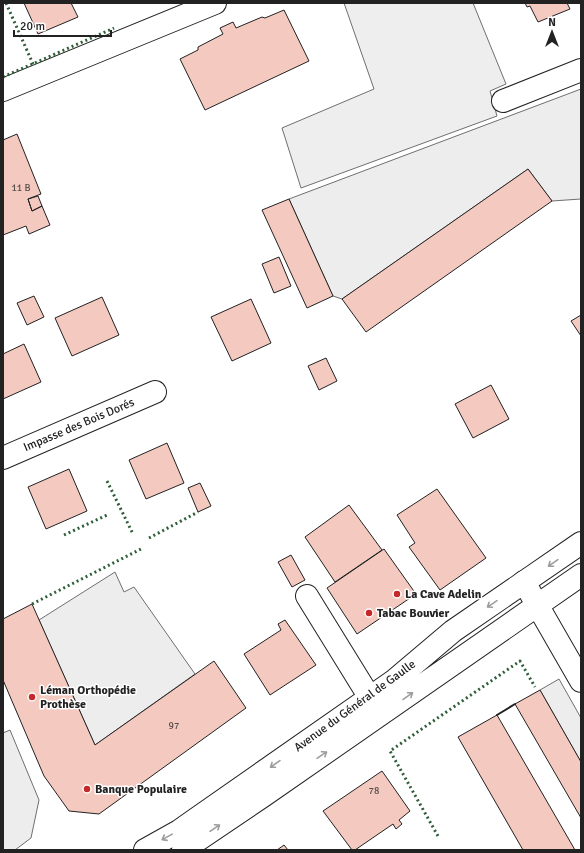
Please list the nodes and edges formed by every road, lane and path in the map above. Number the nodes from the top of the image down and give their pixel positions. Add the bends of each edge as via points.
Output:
1 (215, 3) edge
2 (581, 70) edge
3 (3, 90) edge
4 (503, 101) dead end
5 (155, 392) dead end
6 (3, 458) edge
7 (581, 543) edge
8 (581, 575) edge
9 (524, 582) junction
10 (307, 596) dead end
11 (537, 606) junction
12 (581, 681) edge
13 (370, 698) junction
14 (145, 850) edge
15 (183, 850) edge

1 - 3 main road
2 - 4 main road
5 - 6 main road, Impasse des Bois Dorés
7 -> 9 main road, Avenue du Général de Gaulle
8 - 11 main road, Avenue du Général de Gaulle
9 - 11 main road
9 -> 13 main road, Avenue du Général de Gaulle via 453,631 410,669
10 - 13 main road
11 - 12 main road
15 -> 11 main road, Avenue du Général de Gaulle
13 -> 14 main road, Avenue du Général de Gaulle via 196,819

